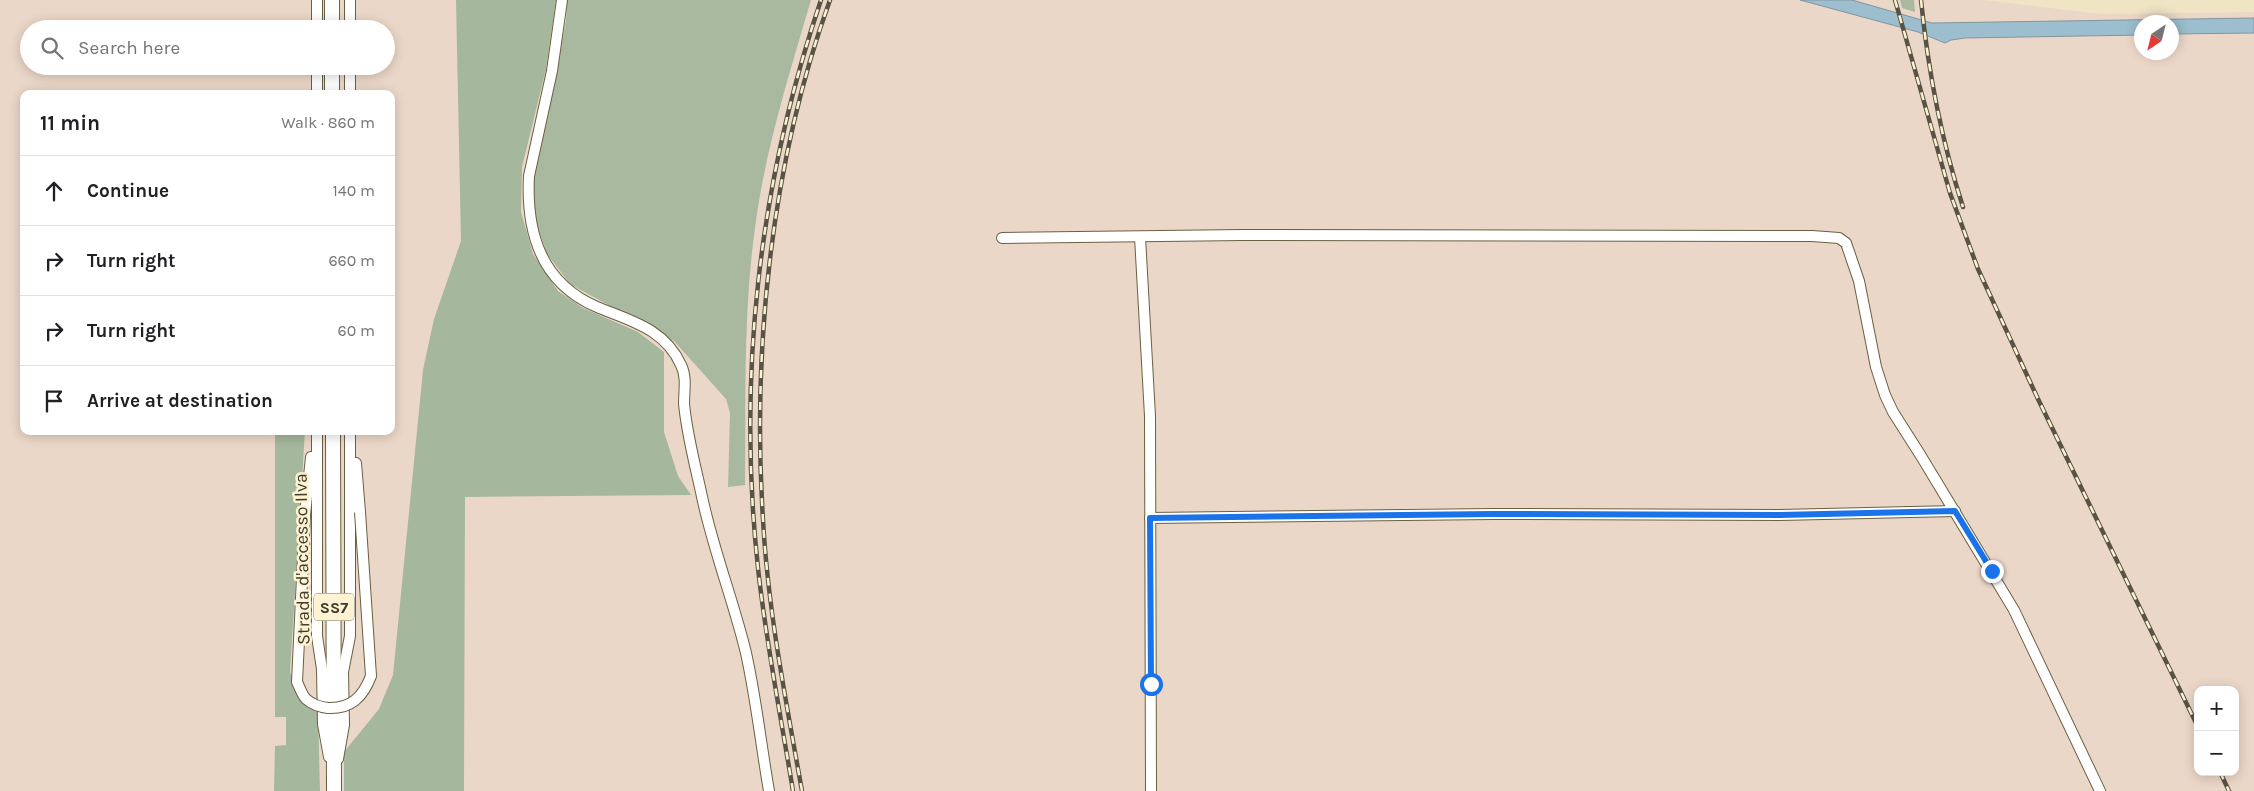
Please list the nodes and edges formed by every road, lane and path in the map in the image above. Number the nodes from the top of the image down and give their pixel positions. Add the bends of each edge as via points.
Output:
1 (317, 0) edge
2 (332, 0) edge
3 (350, 0) edge
4 (562, 0) edge
5 (317, 20) edge
6 (332, 20) edge
7 (350, 20) edge
8 (317, 75) edge
9 (332, 75) edge
10 (350, 75) edge
11 (317, 90) edge
12 (332, 90) edge
13 (350, 90) edge
14 (1140, 237) junction
15 (1002, 238) dead end
16 (315, 435) edge
17 (316, 435) edge
18 (333, 435) edge
19 (351, 435) edge
20 (351, 435) edge
21 (1955, 511) junction
22 (1150, 518) junction
23 (334, 787) edge
24 (769, 791) edge
25 (1151, 791) edge
26 (2100, 791) edge

1 - 5 street
2 - 6 main road
3 - 7 street
4 - 24 street via 552,71 529,176 533,231 537,246 563,286 585,301 648,328 667,343 682,367 684,403 701,493 746,653
8 - 11 street
9 - 12 main road
10 - 13 street
14 - 15 street
14 - 21 street via 1262,234 1839,238 1846,243 1859,281 1884,395
14 - 22 street via 1150,408
16 - 19 street, bridge via 305,515 297,682 305,698 317,707 342,708 366,688 370,676 360,512
17 - 23 street, Strada d'accesso Ilva via 317,636 322,669 323,724
18 - 23 main road, SS7
20 - 23 street via 350,636 343,672 344,725
21 - 22 street
21 - 26 street via 2014,610
22 - 25 street

